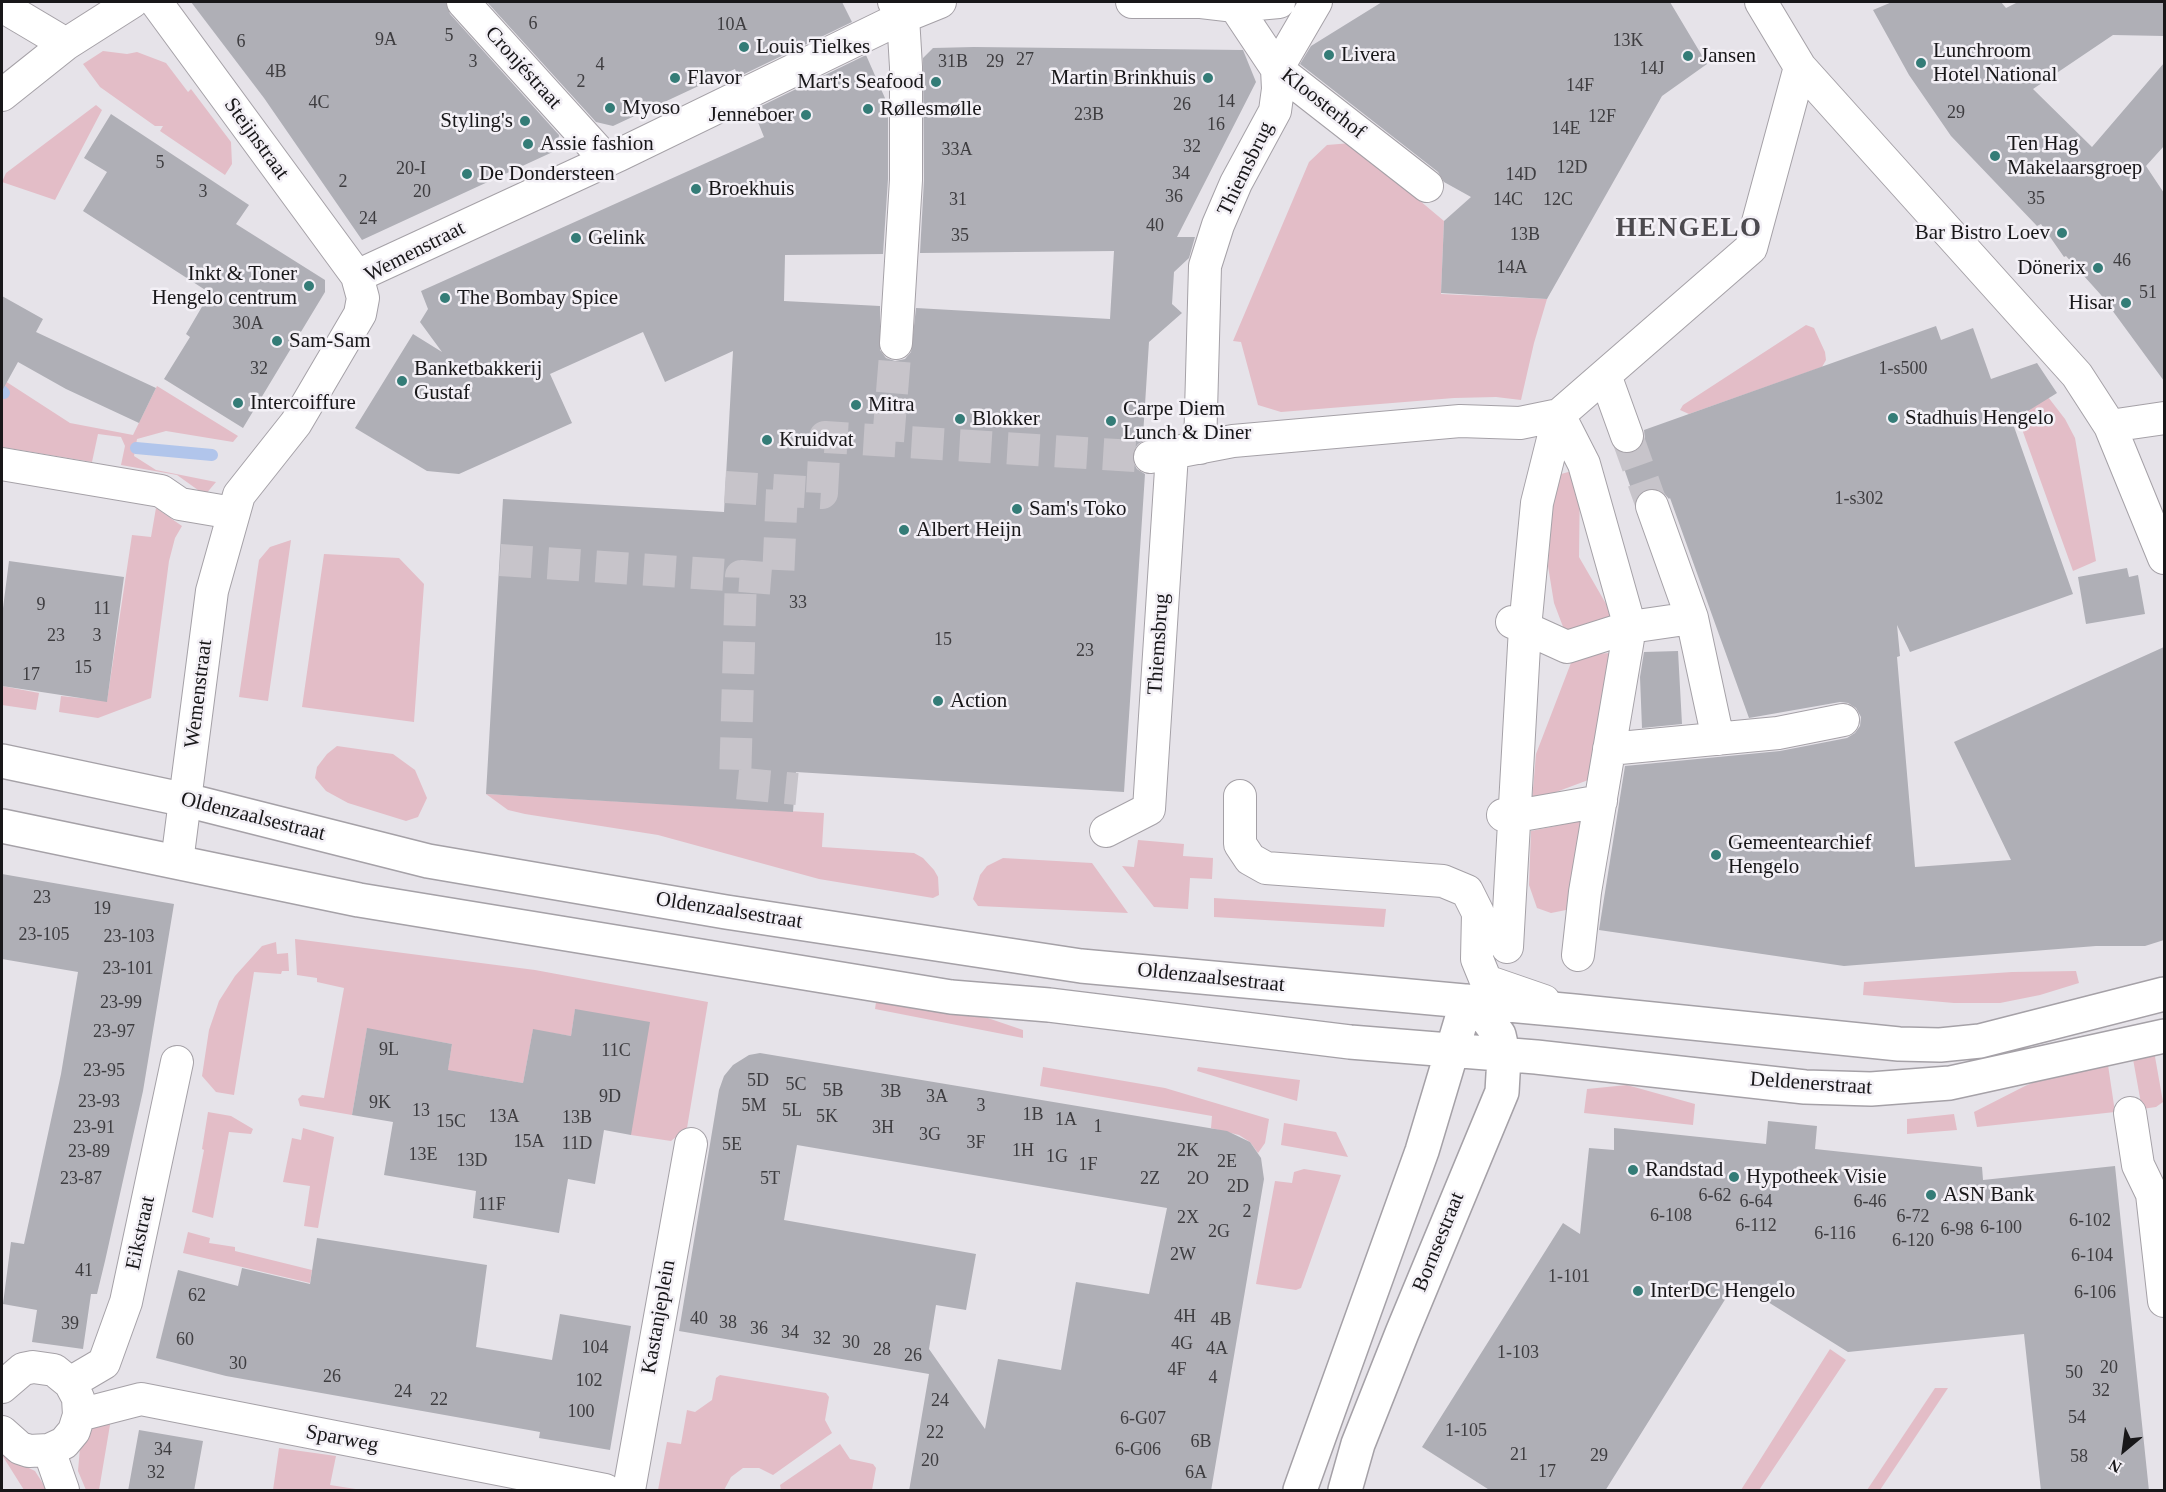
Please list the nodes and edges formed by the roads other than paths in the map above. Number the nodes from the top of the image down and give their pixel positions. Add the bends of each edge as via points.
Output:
1 (132, 2) edge
2 (156, 2) edge
3 (463, 2) edge
4 (940, 2) edge
5 (1132, 2) edge
6 (1279, 2) edge
7 (1316, 2) edge
8 (1761, 2) edge
9 (2, 6) edge
10 (1235, 6) junction
11 (898, 9) edge
12 (66, 44) junction
13 (1800, 67) junction
14 (1277, 69) junction
15 (2, 95) edge
16 (607, 161) junction
17 (1427, 186) dead end
18 (357, 276) junction
19 (896, 343) tunnel mouth
20 (1605, 375) junction
21 (1559, 415) junction
22 (2164, 418) edge
23 (2110, 426) junction
24 (1627, 436) tunnel mouth
25 (1174, 453) junction
26 (2, 464) edge
27 (1652, 506) tunnel mouth
28 (233, 513) junction
29 (2164, 558) edge
30 (1692, 618) junction
31 (1519, 625) junction
32 (1630, 627) junction
33 (1843, 720) dead end
34 (1718, 739) junction
35 (1610, 749) junction
36 (2, 761) edge
37 (1240, 796) dead end
38 (186, 800) junction
39 (1601, 801) junction
40 (1510, 815) junction
41 (2, 826) edge
42 (1106, 831) dead end
43 (177, 862) junction
44 (1507, 947) dead end
45 (1578, 955) dead end
46 (1477, 958) junction
47 (2164, 994) edge
48 (1467, 1001) junction
49 (1574, 1011) junction
50 (2164, 1036) edge
51 (1454, 1050) junction
52 (1504, 1057) junction
53 (177, 1062) dead end
54 (2130, 1113) dead end
55 (691, 1144) dead end
56 (2161, 1239) edge
57 (2164, 1301) edge
58 (70, 1383) junction
59 (2, 1387) edge
60 (79, 1415) junction
61 (2, 1432) edge
62 (49, 1450) junction
63 (63, 1491) edge
64 (605, 1491) edge
65 (629, 1491) edge
66 (1300, 1491) edge
67 (1345, 1491) edge

1 - 12 street
2 - 18 street, Steijnstraat
3 - 16 street, Cronjéstraat
4 - 11 street, Wemenstraat
5 - 10 street
6 - 10 street
7 - 14 street
8 - 13 street
9 - 12 street
10 - 14 street, Kloosterhof
11 - 16 street, Wemenstraat
11 - 19 street via 906,67 906,180
12 - 15 street
13 - 20 street via 1751,248
13 - 23 street via 2077,375
14 - 17 street, Kloosterhof
14 - 25 street, Thiemsbrug via 1275,111 1236,183 1205,267
16 - 18 street, Wemenstraat
18 - 28 street, Wemenstraat via 363,298 360,314 296,423 239,495
20 - 21 street
20 - 24 street
21 - 25 street via 1520,423 1460,421 1233,441
21 - 31 street via 1537,503
21 - 32 street via 1584,464
22 - 23 street
23 - 29 street
25 - 42 street, Thiemsbrug via 1149,809
26 - 28 street via 161,491 180,504
27 - 30 street
28 - 38 street, Wemenstraat via 212,591
30 - 32 street
30 - 34 street
31 - 32 street via 1567,647
31 - 40 street
32 - 35 street
33 - 34 street
34 - 35 street
35 - 39 street
36 - 38 main road, Oldenzaalsestraat
37 - 46 street via 1240,844 1250,859 1266,868 1443,881 1467,891 1478,913
38 - 43 street, Wemenstraat
38 - 48 main road, Oldenzaalsestraat via 428,861 726,912 1081,966
39 - 40 street
39 - 45 street
40 - 44 street
41 - 43 main road
43 - 51 main road via 359,900 951,997
46 - 48 street
46 - 49 street via 1486,981
47 - 49 main road via 2029,1030 1940,1045 1859,1041
48 - 49 main road
48 - 51 main road
48 - 52 main road, Bornsestraat via 1499,1035
50 - 52 main road, Deldenerstraat via 1950,1083 1871,1089 1805,1087
51 - 52 main road, Deldenerstraat
51 - 66 main road via 1422,1151
52 - 67 main road, Bornsestraat via 1502,1092 1389,1366
53 - 58 street, Eikstraat via 126,1302 104,1363
54 - 56 street via 2138,1165 2152,1194
55 - 65 street, Kastanjeplein
56 - 57 street
58 - 59 street via 54,1370 33,1367 14,1374
58 - 60 street via 78,1398
60 - 62 street via 74,1431 64,1443
60 - 64 street, Sparweg via 141,1399
61 - 62 street via 20,1448
62 - 63 street

